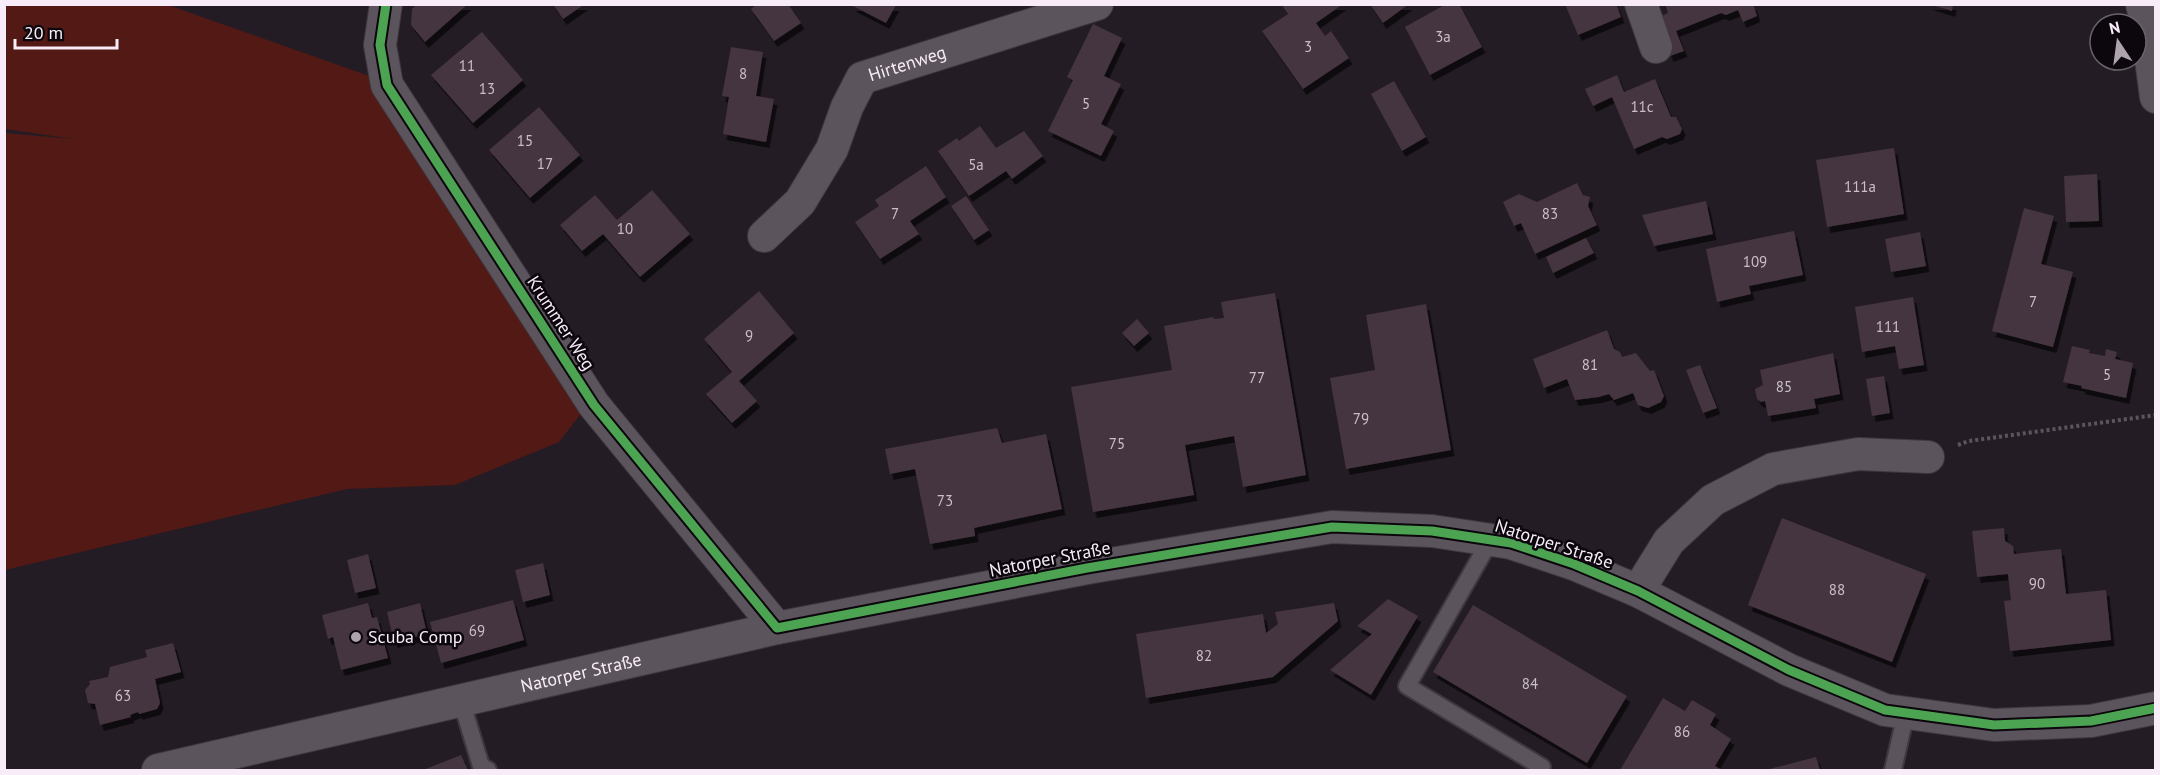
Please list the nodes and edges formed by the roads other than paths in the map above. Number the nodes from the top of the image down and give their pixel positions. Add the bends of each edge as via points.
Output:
1 (386, 4) edge
2 (1097, 4) edge
3 (1641, 4) edge
4 (2142, 4) edge
5 (1656, 46) dead end
6 (2156, 98) edge
7 (764, 236) dead end
8 (1928, 457) road end
9 (1491, 539) junction
10 (1638, 591) junction
11 (777, 628) junction
12 (461, 700) junction
13 (2156, 708) edge
14 (1906, 713) junction
15 (158, 771) edge
16 (488, 771) edge
17 (1539, 771) edge
18 (1893, 771) edge

1 - 11 street, Krummer Weg via 380,45 387,86 594,405
2 - 7 street, Hirtenweg via 862,78 832,149 800,202
3 - 5 street
4 - 6 street
8 - 10 street via 1858,454 1773,469 1713,500 1669,541
9 - 10 street, Natorper Straße via 1574,564
9 - 11 street, Natorper Straße via 1432,531 1332,527 1087,568
9 - 17 lane via 1407,686 1542,767
10 - 14 street, Natorper Straße via 1789,670 1885,710
11 - 12 street, Natorper Straße
12 - 15 street, Natorper Straße
12 - 16 lane via 481,766
13 - 14 street, Natorper Straße via 2091,721 1995,725
14 - 18 lane

